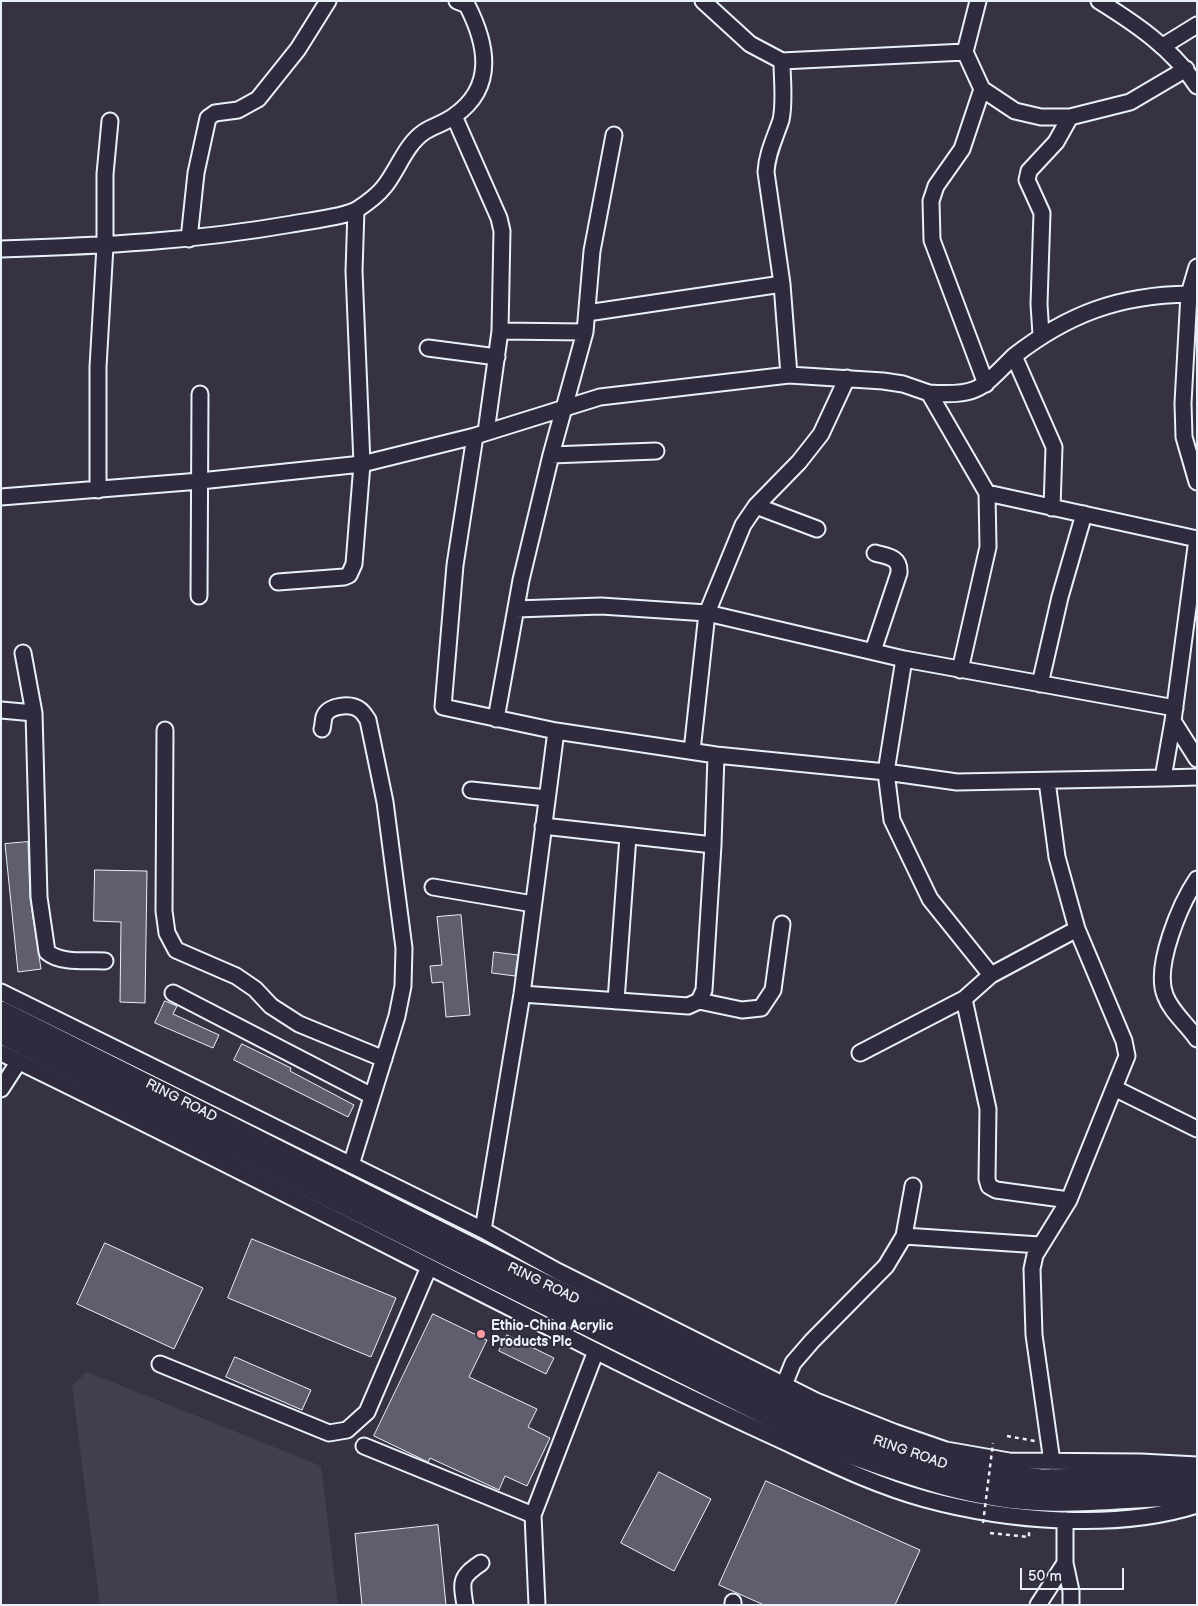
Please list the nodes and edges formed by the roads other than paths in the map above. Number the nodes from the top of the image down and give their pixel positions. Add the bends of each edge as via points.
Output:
1 (328, 1) edge
2 (704, 1) edge
3 (978, 1) edge
4 (1099, 1) edge
5 (464, 2) edge
6 (1117, 6) edge
7 (1197, 25) edge
8 (1163, 46) junction
9 (965, 52) junction
10 (782, 61) junction
11 (1186, 69) junction
12 (1197, 86) edge
13 (982, 89) junction
14 (454, 116) junction
15 (1070, 117) junction
16 (110, 121) dead end
17 (614, 135) dead end
18 (356, 210) junction
19 (189, 239) junction
20 (105, 246) junction
21 (1, 248) edge
22 (1197, 267) edge
23 (782, 284) junction
24 (1188, 294) junction
25 (587, 313) junction
26 (500, 331) junction
27 (585, 332) junction
28 (1041, 335) junction
29 (428, 348) dead end
30 (1014, 356) junction
31 (497, 357) junction
32 (789, 375) junction
33 (847, 378) junction
34 (986, 384) junction
35 (929, 393) junction
36 (200, 394) dead end
37 (566, 408) junction
38 (480, 434) junction
39 (656, 451) dead end
40 (550, 455) junction
41 (362, 464) junction
42 (200, 481) junction
43 (1197, 482) edge
44 (98, 490) junction
45 (986, 493) junction
46 (1, 497) edge
47 (756, 506) junction
48 (1052, 508) junction
49 (1084, 514) junction
50 (817, 529) dead end
51 (876, 553) dead end
52 (278, 582) dead end
53 (199, 596) dead end
54 (516, 609) junction
55 (707, 613) junction
56 (873, 651) junction
57 (22, 653) dead end
58 (904, 659) junction
59 (960, 670) junction
60 (1040, 684) junction
61 (1, 710) edge
62 (34, 713) junction
63 (1174, 714) junction
64 (496, 719) junction
65 (165, 730) dead end
66 (322, 730) dead end
67 (556, 731) junction
68 (692, 751) junction
69 (716, 755) junction
70 (1197, 759) edge
71 (886, 772) junction
72 (1197, 777) edge
73 (1163, 778) junction
74 (1046, 781) junction
75 (471, 790) dead end
76 (547, 798) junction
77 (543, 826) junction
78 (628, 836) junction
79 (714, 845) junction
80 (1197, 879) edge
81 (433, 887) dead end
82 (533, 904) junction
83 (782, 924) dead end
84 (1078, 929) junction
85 (106, 961) dead end
86 (991, 975) junction
87 (1, 992) edge
88 (173, 993) dead end
89 (522, 994) junction
90 (964, 999) junction
91 (616, 1001) junction
92 (699, 1001) junction
93 (1, 1012) edge
94 (1, 1033) edge
95 (1197, 1039) edge
96 (1, 1053) edge
97 (860, 1053) dead end
98 (384, 1058) junction
99 (19, 1061) junction
100 (1114, 1088) junction
101 (1, 1089) edge
102 (372, 1096) junction
103 (1197, 1129) edge
104 (351, 1165) junction
105 (913, 1186) dead end
106 (1069, 1200) junction
107 (483, 1230) junction
108 (904, 1236) junction
109 (1040, 1245) junction
110 (428, 1267) junction
111 (596, 1351) junction
112 (160, 1364) dead end
113 (784, 1385) junction
114 (364, 1446) dead end
115 (1052, 1462) junction
116 (1197, 1465) edge
117 (1197, 1474) edge
118 (1197, 1495) edge
119 (1197, 1505) edge
120 (533, 1515) junction
121 (1065, 1520) junction
122 (481, 1563) dead end
123 (1065, 1563) junction
124 (465, 1605) edge
125 (537, 1605) edge
126 (1038, 1605) edge
127 (1071, 1605) edge

1 - 19 street via 298,50 258,99 238,110 208,118 196,173
2 - 10 street via 750,44
3 - 9 street
4 - 6 street
5 - 14 street via 479,29 484,51 483,68 474,98
6 - 8 street
7 - 8 street
8 - 11 street
9 - 10 street
9 - 13 street
10 - 23 street via 782,108 767,156 766,172
11 - 12 street
11 - 15 street via 1130,102
13 - 15 street via 1028,116
13 - 34 street via 962,149 936,186 930,219 932,240
14 - 18 street via 414,140 385,186
14 - 26 street via 502,231
15 - 28 street via 1056,142 1027,175 1042,213
16 - 20 street via 105,174
17 - 25 street via 592,251
18 - 19 street via 312,221
18 - 41 street via 354,271
19 - 20 street
20 - 21 street
20 - 44 street via 98,367
22 - 24 street
23 - 25 street
23 - 32 street
24 - 28 street via 1156,295 1118,302 1084,312
24 - 43 street via 1184,437
25 - 27 street
26 - 27 street
26 - 31 street
27 - 37 street
28 - 30 street
29 - 31 street
30 - 34 street
30 - 48 street via 1054,447
31 - 38 street
32 - 33 street
32 - 37 street via 600,397
33 - 35 street via 903,384
33 - 47 street via 821,434
34 - 35 street via 959,394
35 - 45 street
36 - 42 street
37 - 38 street
37 - 40 street
38 - 41 street
38 - 64 street via 455,565 442,706 452,711
39 - 40 street
40 - 54 street
41 - 42 street
41 - 52 street via 354,564 350,575
42 - 44 street
42 - 53 street
44 - 46 street
45 - 48 street
45 - 59 street via 988,547
47 - 50 street
47 - 55 street via 743,525
48 - 49 street
49 - 60 street
49 - 63 street via 1197,539
51 - 56 street via 896,559 900,565
54 - 55 street via 602,606
54 - 64 street
55 - 56 street
55 - 68 street
56 - 58 street
57 - 62 street
58 - 59 street
58 - 71 street
59 - 60 street
60 - 63 street
61 - 62 street
62 - 85 street via 39,896 47,952 63,959
63 - 70 street
63 - 73 street
64 - 67 street
65 - 98 street via 164,911 170,942 176,950 236,976 271,1006 299,1024
66 - 98 street via 324,716 331,709 351,706 360,710 368,720 385,802 404,948 403,986
67 - 68 street
67 - 76 street
68 - 69 street
69 - 71 street
69 - 79 street
71 - 74 street via 957,782
71 - 86 street via 892,820 930,899
72 - 73 street
73 - 74 street
74 - 84 street via 1057,856
75 - 76 street
76 - 77 street
77 - 78 street
77 - 82 street
78 - 79 street
78 - 91 street
79 - 92 street via 704,990
80 - 95 street via 1178,913 1163,965 1162,983 1171,1007
81 - 82 street
82 - 89 street
83 - 92 street via 772,990 761,1008 742,1010
84 - 86 street
84 - 100 street via 1124,1041 1126,1056
86 - 90 street
87 - 104 street
88 - 102 street
89 - 91 street
89 - 107 street
90 - 97 street
90 - 106 street via 988,1109 989,1186 996,1190
91 - 92 street via 688,1006
93 - 117 highway, RING ROAD via 829,1424 939,1465 983,1474 1042,1480
94 - 118 highway, RING ROAD via 831,1446 921,1479 1005,1497 1110,1500
96 - 99 street
98 - 102 street
99 - 101 street
99 - 110 street
100 - 103 street
100 - 106 street
102 - 104 street
104 - 107 street
105 - 108 street
106 - 109 street
107 - 113 street
108 - 109 street
108 - 113 street via 886,1266 793,1363
109 - 115 street via 1032,1269 1034,1335
110 - 111 street
110 - 112 street via 366,1412 346,1430 329,1432
111 - 120 street
111 - 121 street via 874,1482 974,1511
113 - 115 street via 816,1401 946,1450 1009,1461
114 - 120 street
115 - 116 street
119 - 121 street via 1150,1515
120 - 125 street
121 - 123 street
122 - 124 street via 467,1572 462,1580
123 - 126 street
123 - 127 street

